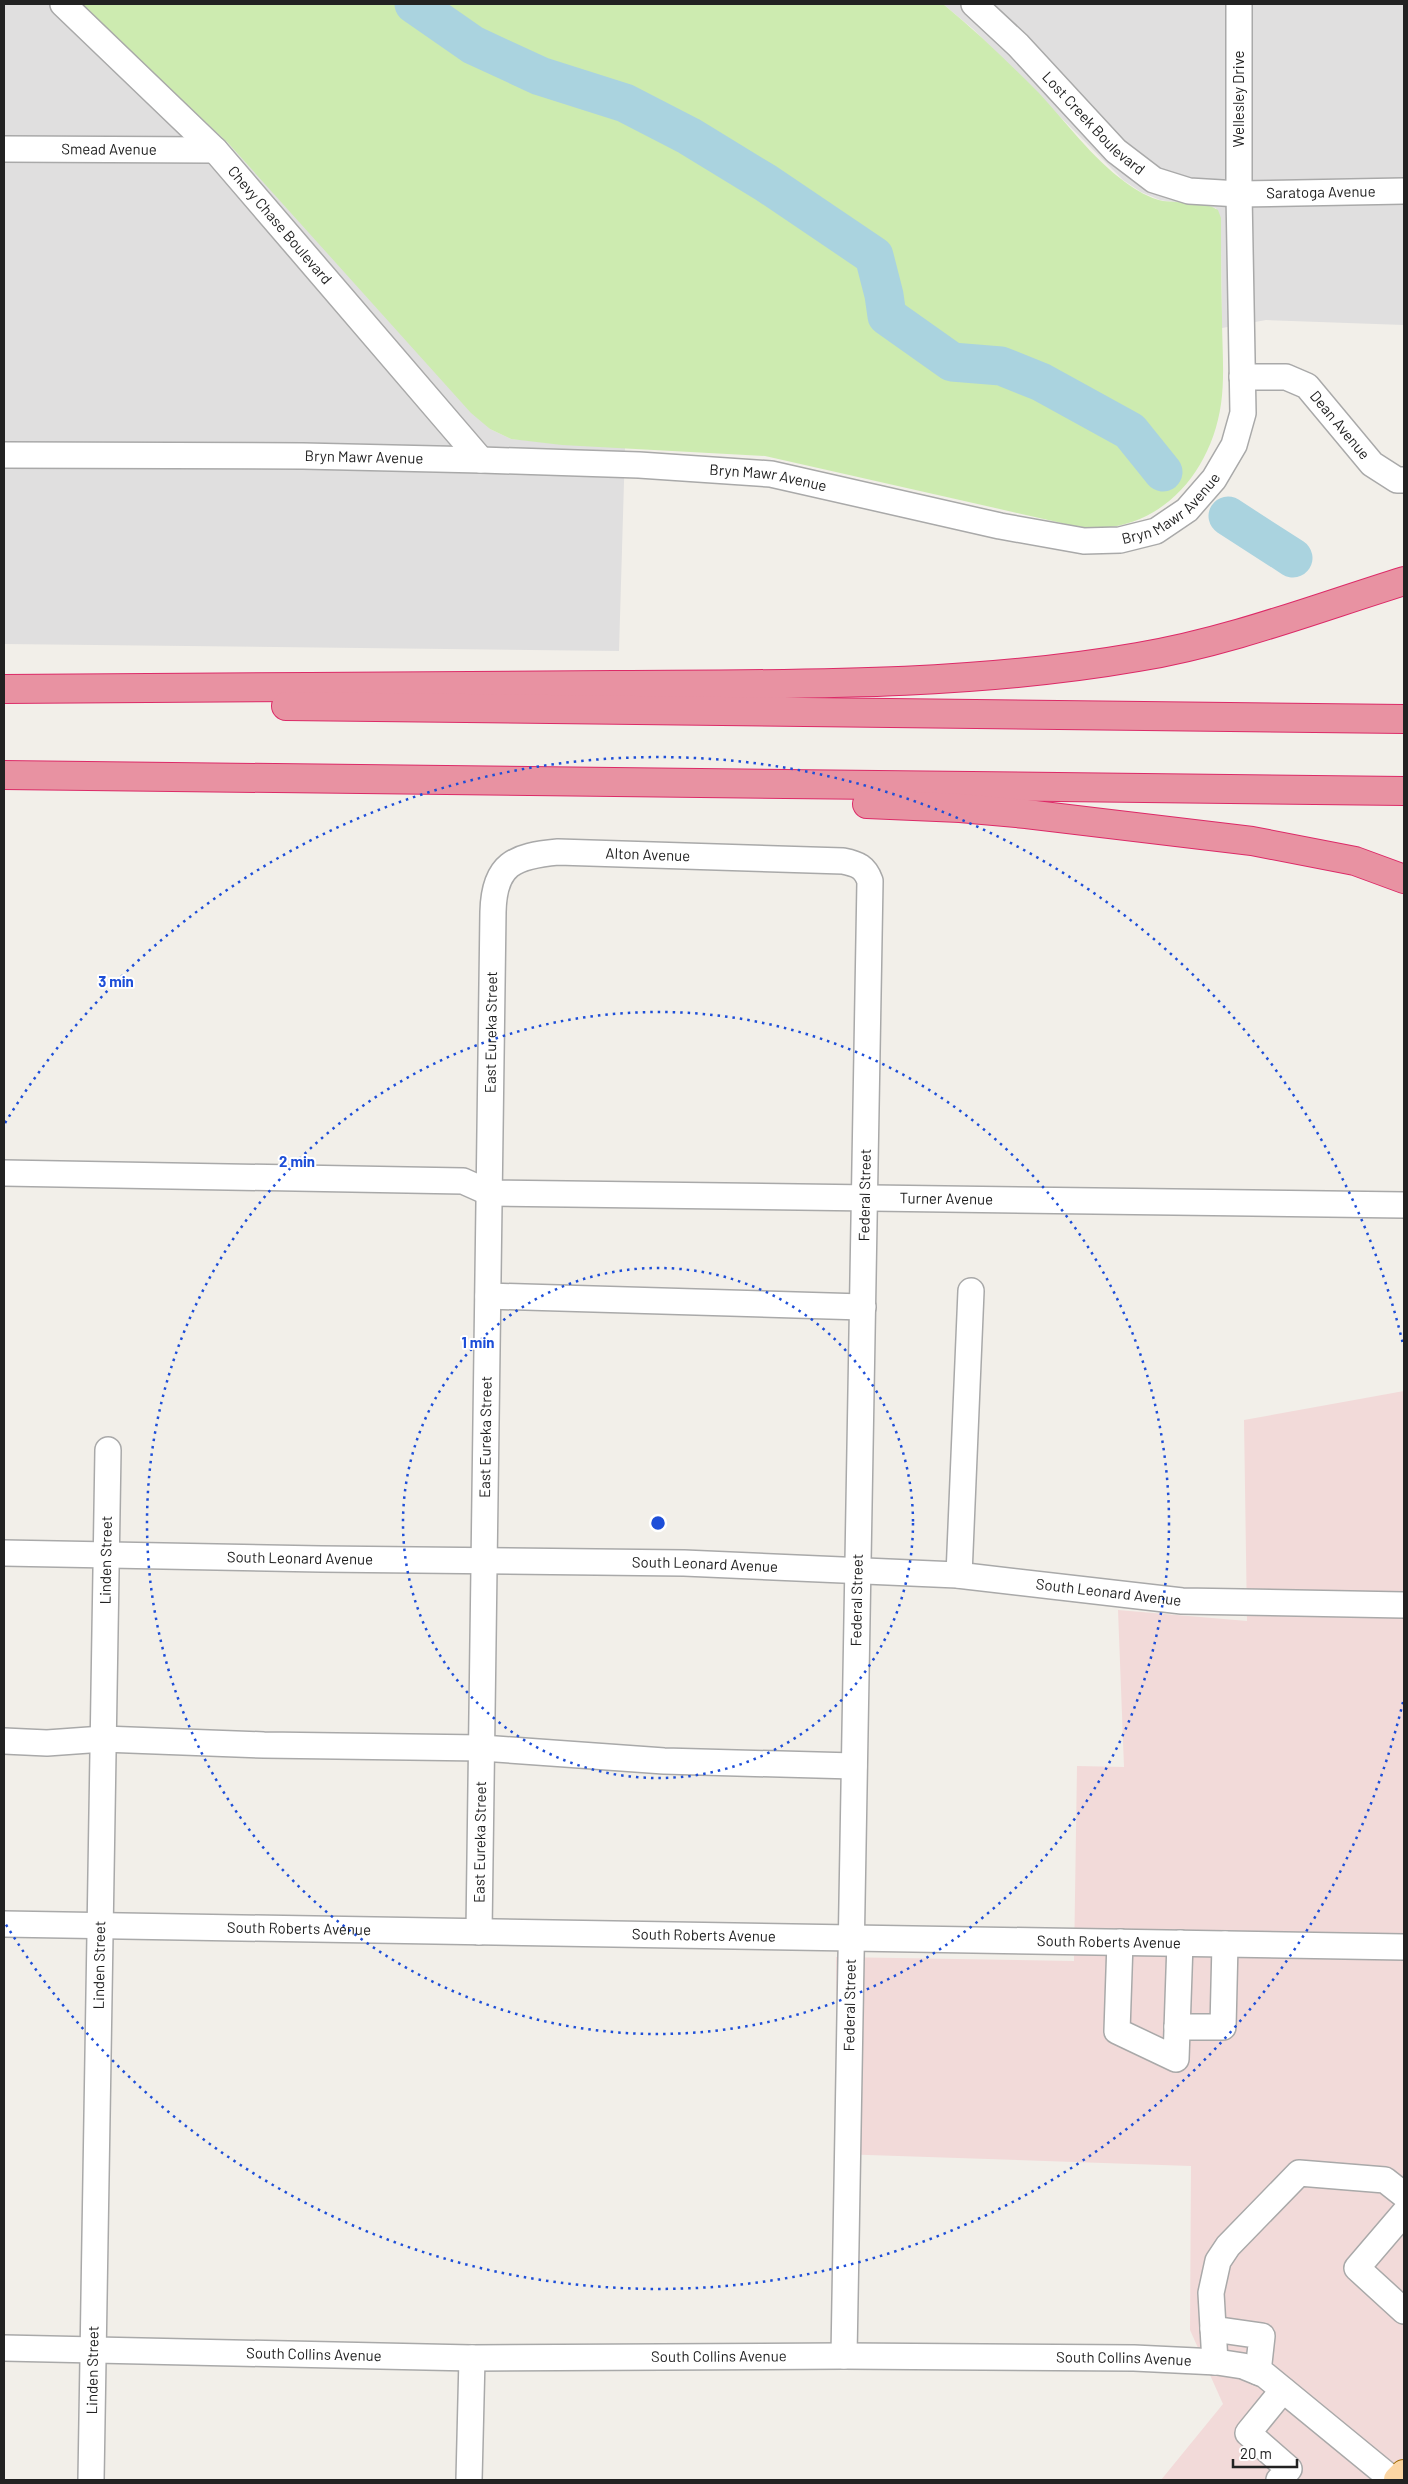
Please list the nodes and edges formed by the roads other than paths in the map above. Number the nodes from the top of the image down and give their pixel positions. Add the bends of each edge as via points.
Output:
1 (63, 4) edge
2 (974, 4) edge
3 (1239, 4) edge
4 (4, 149) edge
5 (215, 150) junction
6 (1404, 191) edge
7 (1238, 194) junction
8 (1242, 377) junction
9 (4, 455) edge
10 (481, 460) junction
11 (1404, 480) edge
12 (1404, 580) edge
13 (4, 689) edge
14 (4, 702) edge
15 (1404, 718) edge
16 (4, 775) edge
17 (368, 780) junction
18 (1404, 791) edge
19 (843, 861) joint
20 (1404, 879) edge
21 (493, 912) joint
22 (4, 1173) edge
23 (490, 1193) junction
24 (865, 1198) junction
25 (1404, 1205) edge
26 (971, 1291) dead end
27 (488, 1296) junction
28 (863, 1307) junction
29 (108, 1450) dead end
30 (4, 1553) edge
31 (107, 1555) junction
32 (484, 1560) junction
33 (858, 1571) junction
34 (960, 1575) junction
35 (1404, 1605) edge
36 (103, 1739) junction
37 (4, 1741) edge
38 (482, 1748) junction
39 (854, 1766) junction
40 (4, 1924) edge
41 (100, 1925) junction
42 (479, 1932) junction
43 (851, 1938) junction
44 (1120, 1942) junction
45 (1180, 1943) junction
46 (1225, 1944) junction
47 (1404, 1947) edge
48 (1177, 2027) junction
49 (1404, 2195) edge
50 (1404, 2214) edge
51 (1404, 2311) edge
52 (1213, 2329) junction
53 (4, 2348) edge
54 (93, 2350) junction
55 (844, 2356) junction
56 (472, 2358) junction
57 (1215, 2362) junction
58 (1258, 2372) junction
59 (1284, 2390) junction
60 (1404, 2474) edge
61 (1291, 2476) edge
62 (91, 2480) edge
63 (469, 2480) edge
64 (1393, 2480) edge
65 (1398, 2480) edge

1 - 5 street, Chevy Chase Boulevard
2 - 7 street, Lost Creek Boulevard via 1018,44 1116,151 1154,180 1188,191
3 - 7 street, Wellesley Drive
4 - 5 street, Smead Avenue
5 - 10 street, Chevy Chase Boulevard
6 - 7 street, Saratoga Avenue
7 - 8 street, Bryn Mawr Avenue
8 - 10 street, Bryn Mawr Avenue via 1243,413 1234,445 1214,479 1186,510 1156,530 1120,540 1084,541 1054,536 771,474 639,465
8 - 11 street, Dean Avenue via 1286,377 1307,386 1372,464 1397,480
9 - 10 street, Bryn Mawr Avenue
12 - 13 highway via 1197,645 1096,664 983,677 737,684
14 - 15 highway
16 - 17 highway
17 - 18 highway
17 - 20 highway via 380,787 469,798 894,804 1026,814 1252,841 1354,862
19 - 21 street, Alton Avenue via 558,852 532,854 510,862 502,873 496,886
19 - 24 street, Federal Street via 856,863 866,870 870,881
21 - 23 street, East Eureka Street
22 - 23 street via 463,1182
23 - 24 street, Turner Avenue
23 - 27 street, East Eureka Street
24 - 25 street, Turner Avenue
24 - 28 street, Federal Street
26 - 34 street
27 - 28 street
27 - 32 street, East Eureka Street
28 - 33 street, Federal Street
29 - 31 street, Linden Street
30 - 31 street, South Leonard Avenue
31 - 32 street, South Leonard Avenue
31 - 36 street, Linden Street
32 - 33 street, South Leonard Avenue via 684,1563
32 - 38 street, East Eureka Street
33 - 34 street, South Leonard Avenue
33 - 39 street, Federal Street
34 - 35 street, South Leonard Avenue via 1182,1601
36 - 37 street via 47,1743
36 - 38 street
36 - 41 street, Linden Street
38 - 39 street via 664,1761
38 - 42 street, East Eureka Street
39 - 43 street, Federal Street
40 - 41 street, South Roberts Avenue
41 - 42 street, South Roberts Avenue
41 - 54 street, Linden Street
42 - 43 street, South Roberts Avenue
43 - 44 street, South Roberts Avenue
43 - 55 street, Federal Street
44 - 45 street, South Roberts Avenue
44 - 48 street via 1117,2031 1176,2059
45 - 46 street, South Roberts Avenue
45 - 48 street
46 - 47 street, South Roberts Avenue
46 - 48 street via 1223,2027
49 - 52 street via 1385,2180 1299,2173 1228,2246 1218,2261 1212,2293
50 - 51 street via 1357,2268
52 - 57 street
52 - 58 street via 1262,2336
53 - 54 street, South Collins Avenue
54 - 56 street, South Collins Avenue
54 - 62 street, Linden Street
55 - 56 street, South Collins Avenue
55 - 57 street, South Collins Avenue via 1134,2358
56 - 63 street
57 - 58 street, South Collins Avenue
58 - 59 street, South Collins Avenue
59 - 61 street via 1248,2433
59 - 64 street, South Collins Avenue
60 - 65 main road

